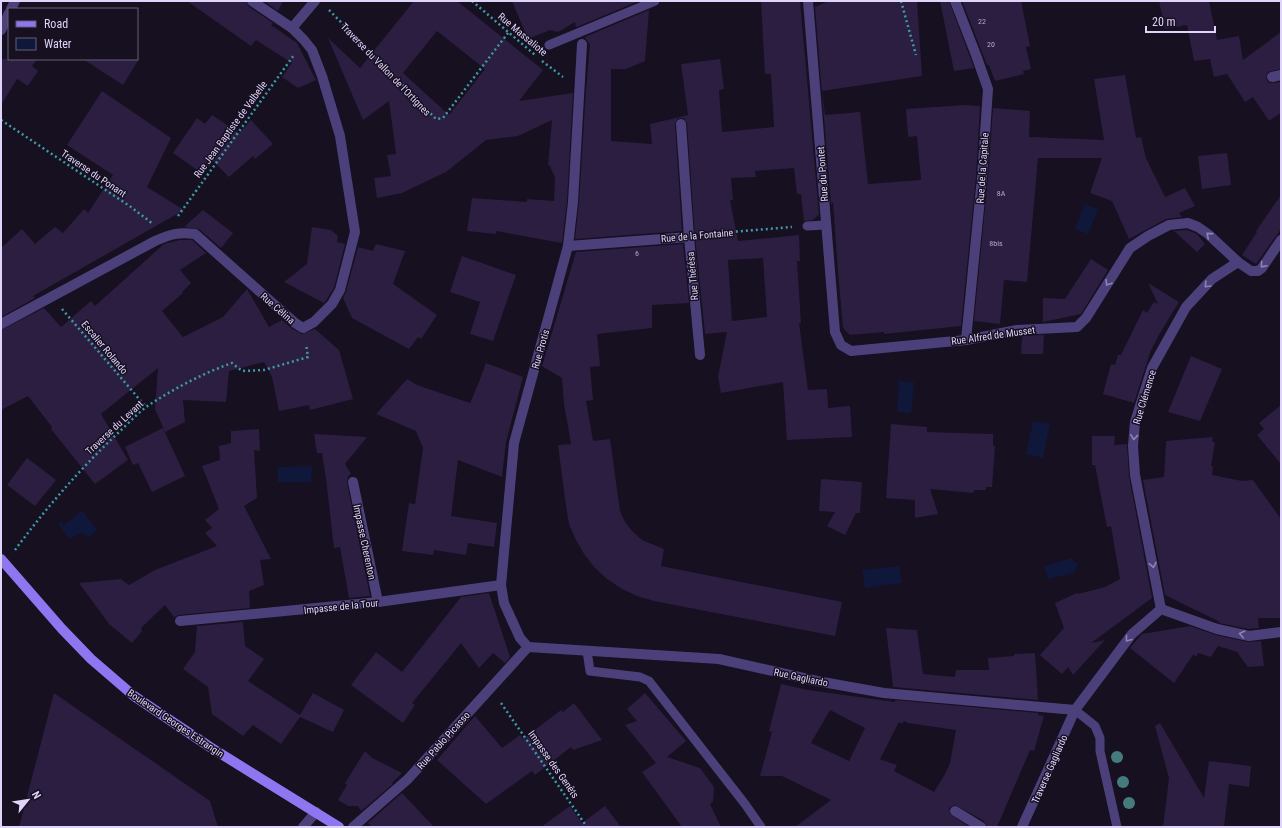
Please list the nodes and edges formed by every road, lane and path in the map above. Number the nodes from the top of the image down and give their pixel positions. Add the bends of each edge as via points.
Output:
1 (252, 1) edge
2 (472, 1) edge
3 (655, 1) edge
4 (808, 1) edge
5 (901, 1) edge
6 (955, 1) edge
7 (320, 3) edge
8 (8, 15) edge
9 (292, 28) junction
10 (1, 30) edge
11 (582, 31) junction
12 (508, 33) junction
13 (304, 40) junction
14 (582, 44) joint
15 (549, 45) dead end
16 (916, 55) dead end
17 (546, 63) dead end
18 (1, 120) edge
19 (681, 124) dead end
20 (176, 219) dead end
21 (826, 225) junction
22 (156, 226) dead end
23 (807, 226) joint
24 (688, 237) junction
25 (1281, 240) edge
26 (568, 246) junction
27 (1238, 262) junction
28 (52, 296) junction
29 (1, 324) edge
30 (966, 340) junction
31 (841, 345) joint
32 (700, 355) dead end
33 (308, 357) dead end
34 (146, 407) junction
35 (353, 482) dead end
36 (24, 538) dead end
37 (1, 559) edge
38 (501, 585) junction
39 (378, 602) junction
40 (1162, 609) junction
41 (180, 621) dead end
42 (1281, 632) edge
43 (528, 647) junction
44 (587, 651) junction
45 (507, 710) dead end
46 (1075, 710) junction
47 (955, 811) dead end
48 (316, 812) junction
49 (303, 827) edge
50 (339, 827) edge
51 (353, 827) edge
52 (587, 827) edge
53 (761, 827) edge
54 (981, 827) edge
55 (1022, 827) edge
56 (1117, 827) edge

1 - 9 street
2 - 12 path, Rue Massaliote
3 - 11 lane
4 - 21 street, Rue du Pontet
5 - 16 path
6 - 30 street, Rue de la Capitale via 988,89
7 - 9 street
7 - 12 path, Traverse du Vallon de l'Ortignes via 436,119 442,118
8 - 10 street
9 - 13 street, Rue Célina
11 - 14 lane
11 - 15 lane
12 - 17 path, Rue Massaliote
13 - 20 path, Rue Jean Baptiste de Valbelle
13 - 28 street, Rue Célina via 312,50 322,76 340,136 355,232 340,290 332,304 314,322 303,328 195,234 182,233 155,241
14 - 26 street, Rue Protis
18 - 22 path, Traverse du Ponant
19 - 24 street, Rue Thérésa
21 - 23 lane
21 - 31 street, Rue du Pontet via 835,332
23 - 24 path, Rue de la Fontaine
24 - 26 street, Rue de la Fontaine
24 - 32 street, Rue Thérésa
25 -> 27 street, Rue Alfred de Musset via 1258,271 1251,271
26 - 38 street, Rue Protis via 514,443
27 -> 30 street, Rue Alfred de Musset via 1198,227 1188,223 1169,225 1130,248 1086,318 1077,327 1017,330
27 -> 40 street, Rue Clémence via 1212,279 1186,306 1152,368 1135,422 1135,476
28 - 29 street, Rue Célina
28 - 34 path, Escalier Rolando
30 - 31 street, Rue Alfred de Musset via 851,351
33 - 34 path, Traverse du Levant via 264,370 242,371 232,363 208,373
34 - 36 path, Traverse du Levant via 96,453
35 - 39 street, Impasse Cherenton
37 - 48 street, Boulevard Georges Estrangin via 91,659 134,696 210,747
38 - 39 street, Impasse de la Tour
38 - 43 street, Rue Protis via 504,603 520,638
39 - 41 street, Impasse de la Tour
42 -> 40 street via 1249,636 1217,629
40 -> 46 street, Traverse Gagliardo via 1132,634
43 - 44 street, Rue Gagliardo
43 - 51 street, Rue Pablo Picasso via 408,779
44 - 46 street, Rue Gagliardo via 719,659 884,693
44 - 53 lane via 590,671 649,680
45 - 52 path, Impasse des Genêts
46 - 55 street, Traverse Gagliardo
46 - 56 lane via 1095,726 1100,738 1100,751
47 - 54 street
48 - 49 street
48 - 50 street, Boulevard Georges Estrangin

